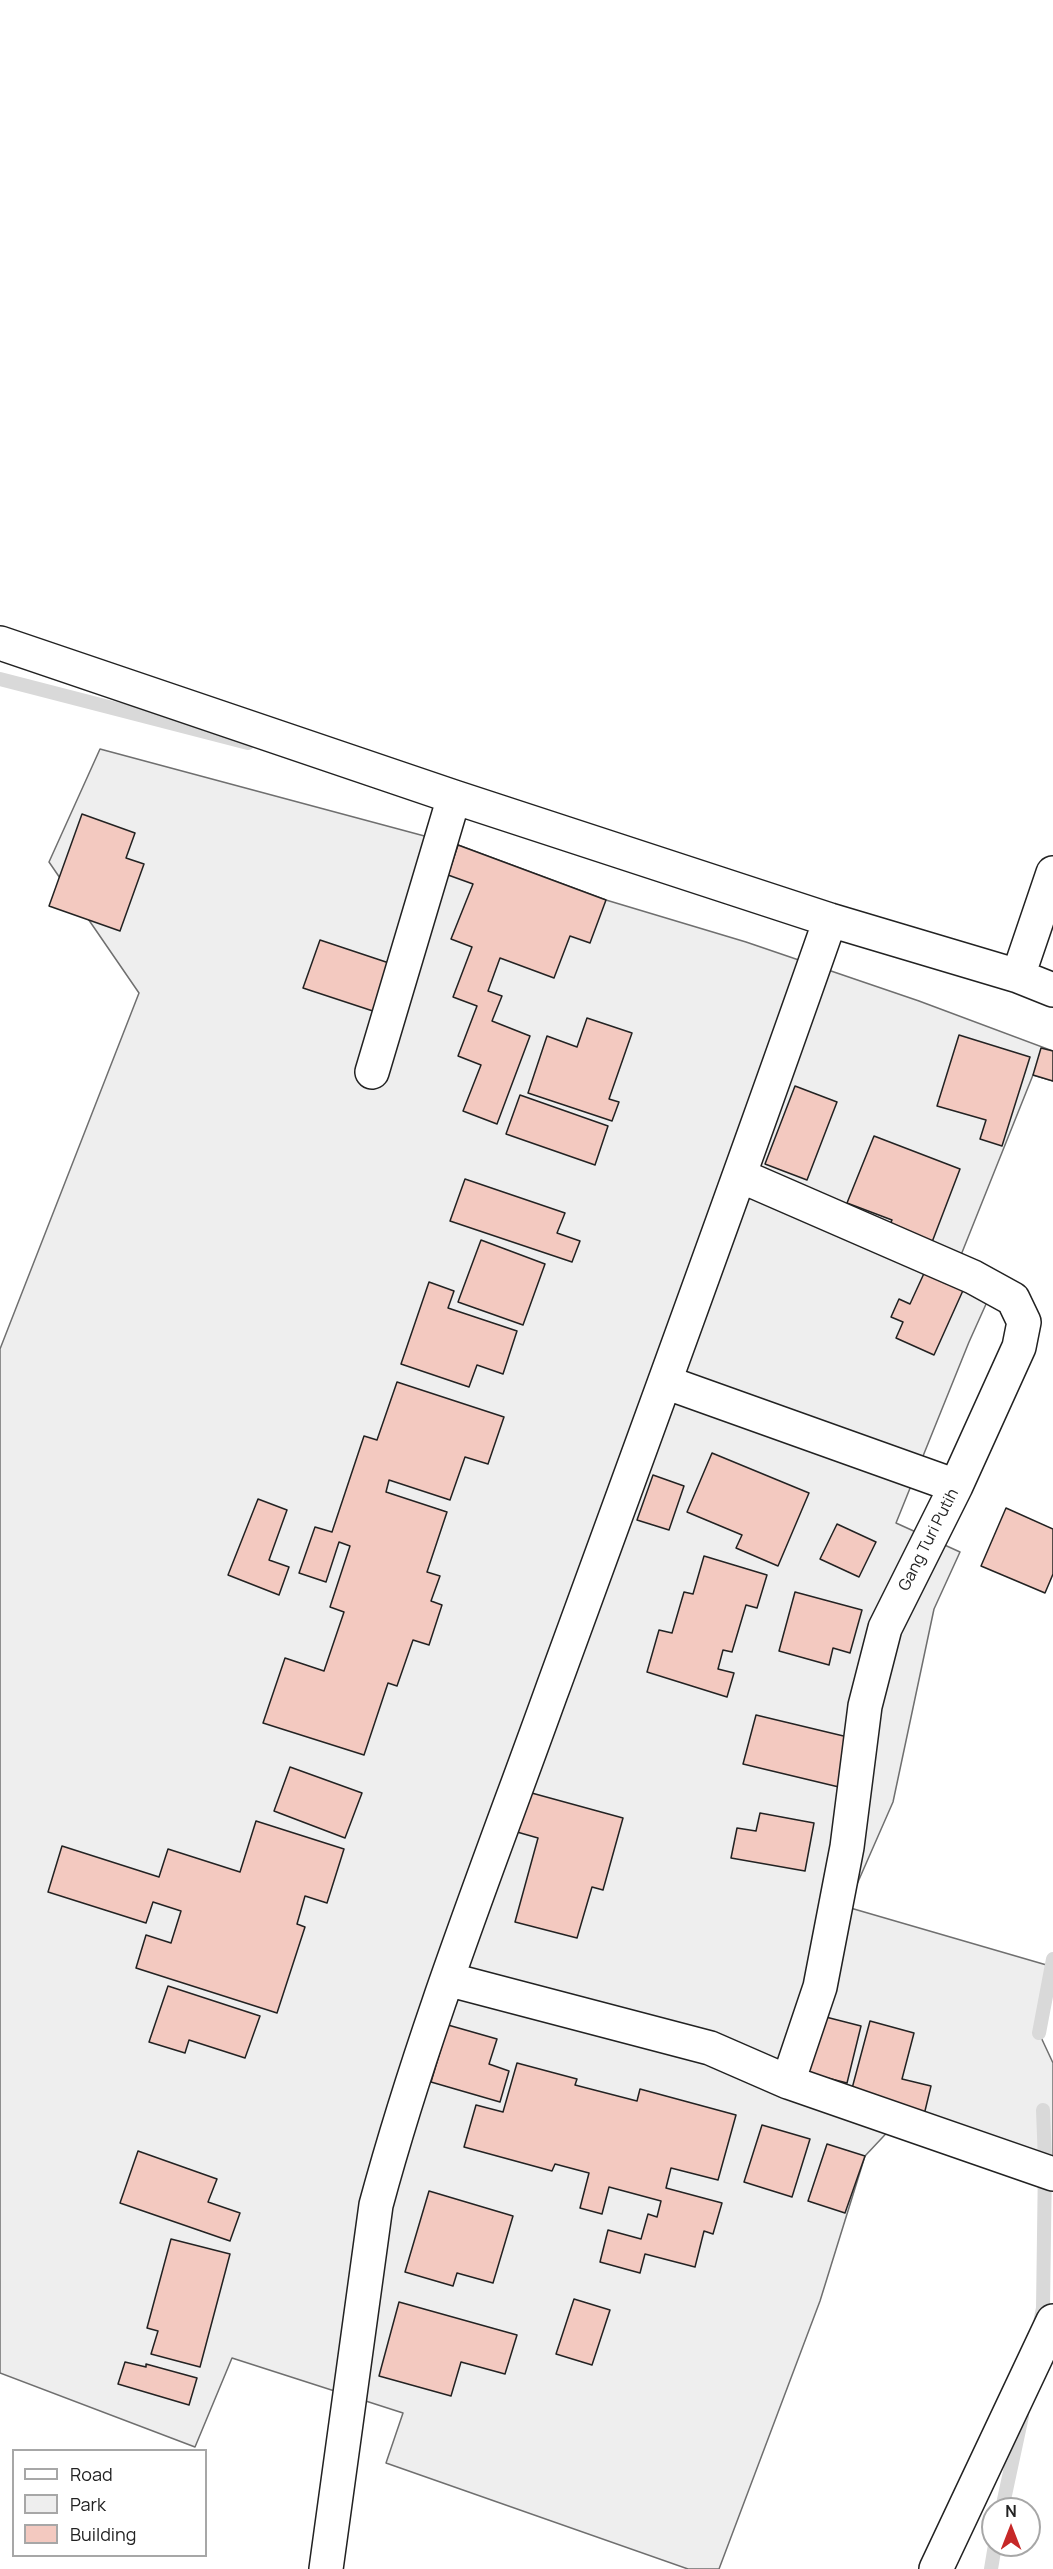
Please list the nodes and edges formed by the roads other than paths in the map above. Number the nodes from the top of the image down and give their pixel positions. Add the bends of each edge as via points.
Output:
1 (0, 643) edge
2 (454, 797) junction
3 (1053, 873) edge
4 (830, 920) junction
5 (1018, 976) junction
6 (1053, 990) edge
7 (372, 1072) dead end
8 (741, 1176) junction
9 (665, 1382) junction
10 (956, 1486) junction
11 (447, 1979) junction
12 (788, 2082) junction
13 (1053, 2174) edge
14 (1053, 2320) edge
15 (326, 2569) edge
16 (936, 2569) edge

1 - 2 street
2 - 4 street
2 - 7 street
3 - 5 street
4 - 5 street
4 - 8 street
5 - 6 street
8 - 9 street
8 - 10 street, Gang Turi Putih via 973,1277 1013,1299 1024,1322 1019,1347
9 - 10 street
9 - 11 street
10 - 12 street, Gang Turi Putih via 885,1628 864,1706 847,1847 820,1987
11 - 12 street via 710,2048
11 - 15 street via 376,2205
12 - 13 street
14 - 16 street

